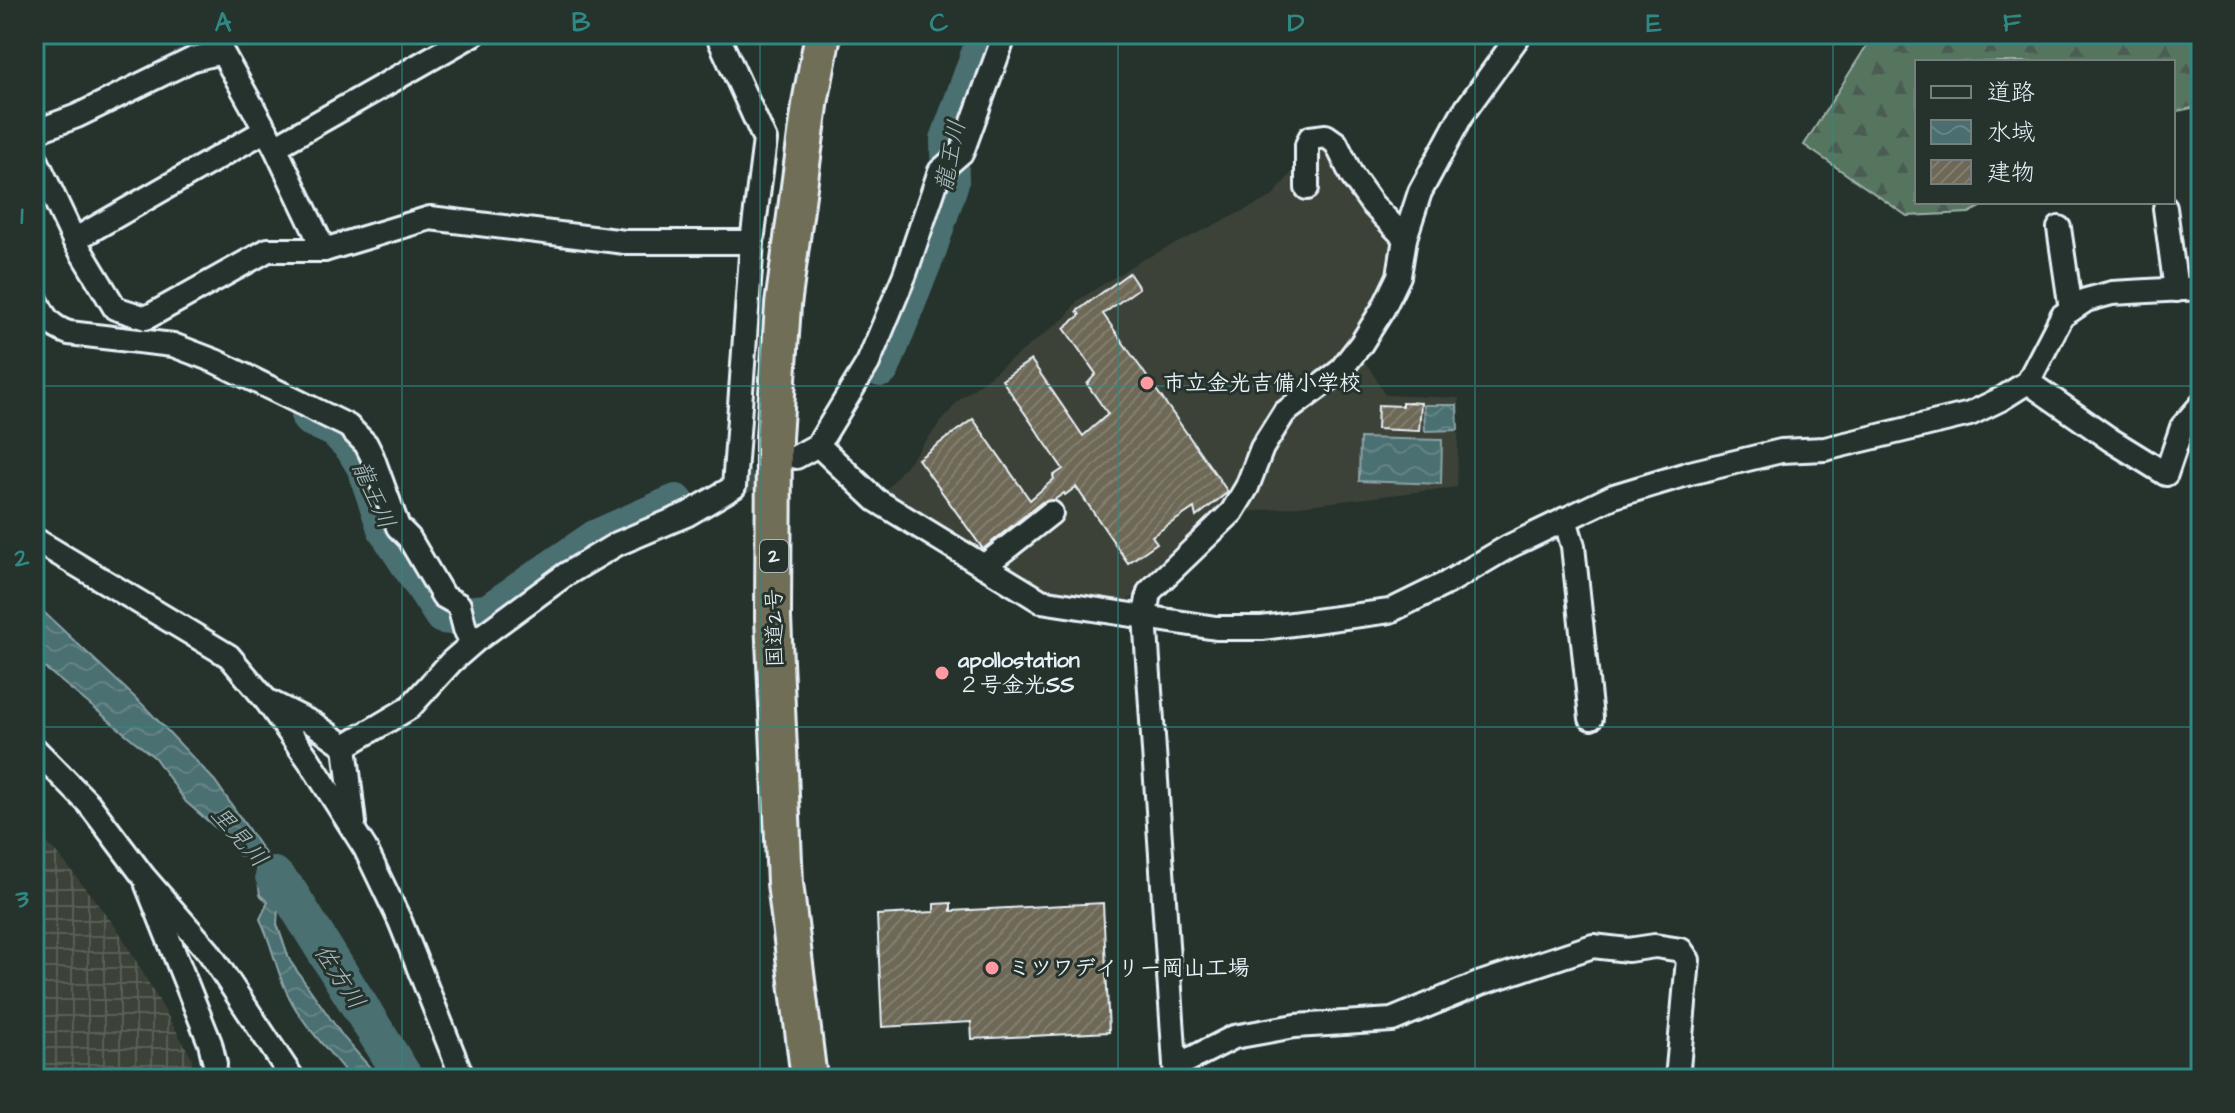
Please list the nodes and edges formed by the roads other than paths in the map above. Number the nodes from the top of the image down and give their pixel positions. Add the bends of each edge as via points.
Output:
1 (474, 34) edge
2 (717, 34) edge
3 (823, 34) edge
4 (1005, 34) edge
5 (1520, 34) edge
6 (34, 132) edge
7 (270, 138) junction
8 (34, 155) edge
9 (1307, 188) dead end
10 (2165, 208) dead end
11 (2059, 228) dead end
12 (1405, 238) junction
13 (74, 240) junction
14 (752, 242) junction
15 (324, 250) junction
16 (2201, 288) edge
17 (2176, 290) junction
18 (34, 295) edge
19 (2071, 310) junction
20 (2028, 382) junction
21 (2201, 405) edge
22 (818, 445) junction
23 (796, 457) tunnel mouth
24 (1051, 513) dead end
25 (1565, 519) junction
26 (34, 539) edge
27 (984, 566) junction
28 (1145, 616) junction
29 (469, 636) junction
30 (266, 700) junction
31 (1591, 718) dead end
32 (345, 746) junction
33 (34, 748) edge
34 (355, 832) junction
35 (144, 877) junction
36 (1177, 1072) edge
37 (213, 1079) edge
38 (293, 1079) edge
39 (463, 1079) edge
40 (809, 1079) edge
41 (1677, 1079) edge

1 - 7 street
2 - 14 street via 765,140
3 - 40 highway, 国道2号 / 2 via 783,305 774,438 773,618 785,883
4 - 22 street via 962,152 940,171 868,363
5 - 12 street via 1461,116 1420,192
6 - 7 street via 193,59 222,52
7 - 13 street
7 - 15 street
8 - 13 street
9 - 12 street via 1307,145 1310,138 1326,136 1336,143 1372,204
10 - 17 street
11 - 19 street
12 - 28 street via 1399,276 1361,344 1339,372 1278,420 1232,512 1149,592
13 - 15 street via 115,308 146,318 268,250
14 - 15 street via 625,242 430,218
14 - 29 street via 734,487 688,514 617,544
16 - 17 street
17 - 19 street via 2112,293
18 - 29 street via 54,328 173,345 348,426 372,456 398,527 443,596 459,605
19 - 20 street via 2062,316
20 - 21 street via 2166,474 2182,427
20 - 25 street via 1970,414 1825,449 1781,451 1690,473 1614,496
22 - 23 street
22 - 27 street via 876,500
24 - 27 street
25 - 28 street via 1390,611 1262,628 1216,628
25 - 31 street via 1573,546
26 - 30 street via 229,656
27 - 28 street via 1041,601
28 - 36 street
29 - 32 street via 409,708
30 - 32 street
30 - 34 street
32 - 34 street
33 - 35 street via 89,804
34 - 39 street via 400,921
35 - 37 street via 210,1043
35 - 38 street via 209,952
36 - 41 street via 1234,1037 1295,1026 1392,1020 1593,946 1655,946 1681,950 1688,960

